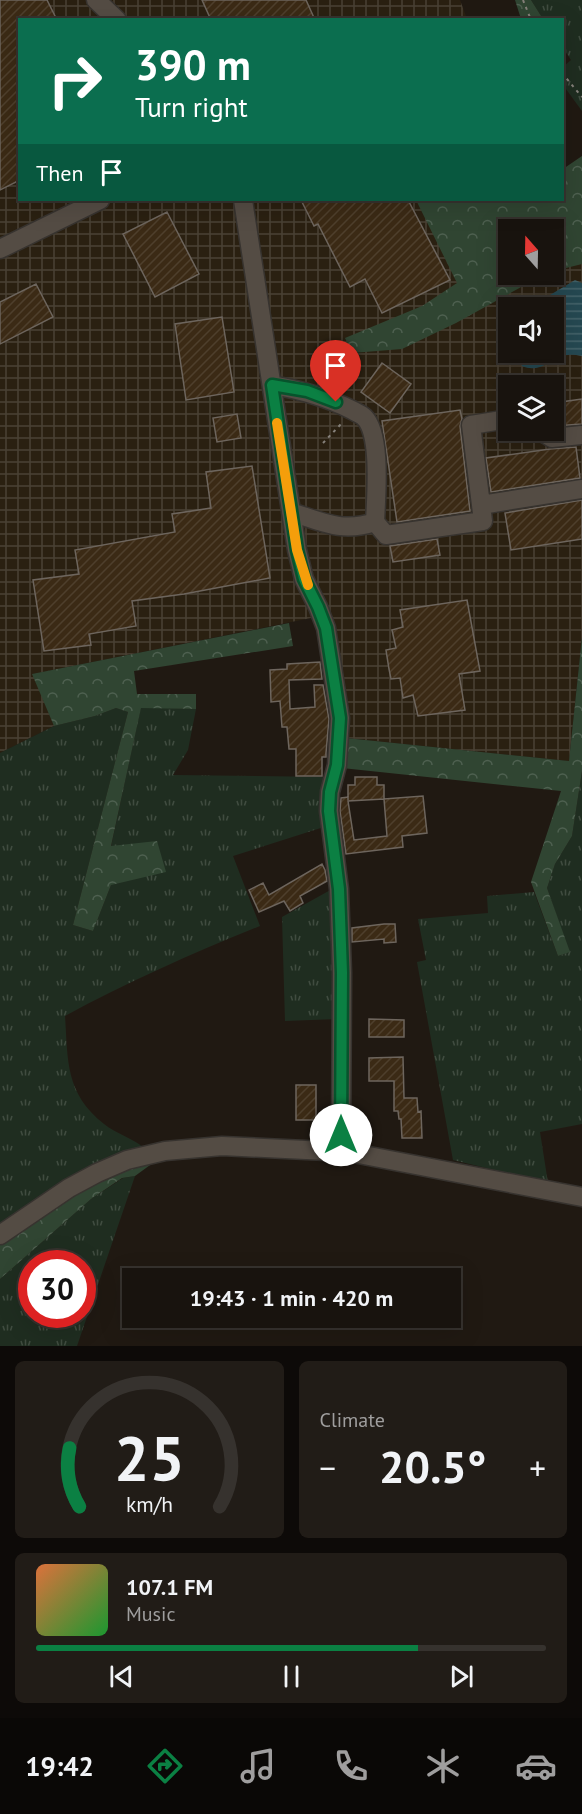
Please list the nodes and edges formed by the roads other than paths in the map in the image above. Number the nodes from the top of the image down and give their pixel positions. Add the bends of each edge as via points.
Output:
1 (96, 0) edge
2 (115, 18) edge
3 (98, 201) edge
4 (243, 201) edge
5 (0, 249) edge
6 (272, 385) junction
7 (498, 421) edge
8 (582, 435) edge
9 (564, 437) edge
10 (582, 489) edge
11 (481, 505) junction
12 (291, 512) junction
13 (375, 522) junction
14 (341, 1151) junction
15 (582, 1197) edge
16 (0, 1234) edge

1 - 2 street
3 - 5 street
4 - 6 street
6 - 12 street
6 - 13 street via 307,391 365,417 374,438 378,480
7 - 11 street via 471,425
8 - 9 street
10 - 11 street
11 - 13 street via 483,520 386,534
12 - 13 street via 336,526 358,527
12 - 14 street via 304,579 326,628 340,718 329,811 338,881 342,973
14 - 15 street
14 - 16 street via 222,1146 142,1155 69,1188

